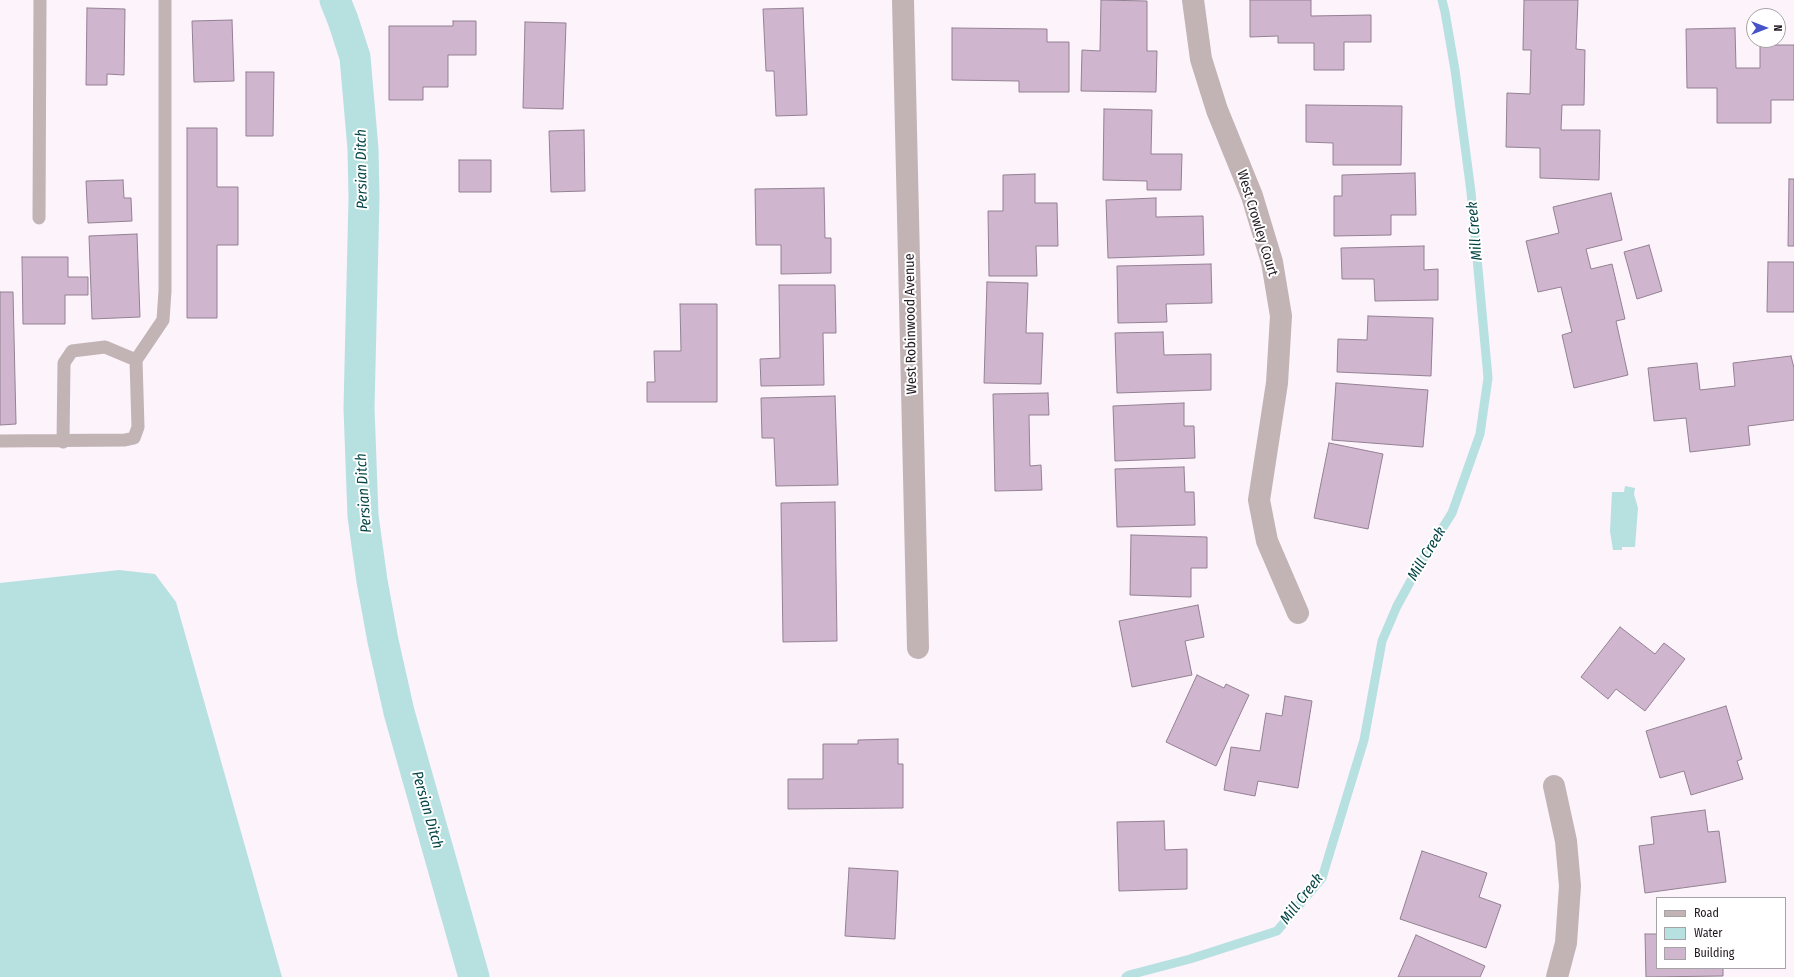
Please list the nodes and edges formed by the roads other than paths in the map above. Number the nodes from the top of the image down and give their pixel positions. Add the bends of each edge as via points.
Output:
1 (40, 0) edge
2 (165, 0) edge
3 (903, 0) edge
4 (1193, 0) edge
5 (39, 218) dead end
6 (136, 360) junction
7 (0, 441) edge
8 (63, 442) junction
9 (1298, 613) dead end
10 (918, 648) dead end
11 (1554, 786) dead end
12 (1557, 977) edge

1 - 5 lane
2 - 6 lane via 163,320
3 - 10 street, West Robinwood Avenue
4 - 9 street, West Crowley Court via 1201,59 1217,110 1252,196 1272,262 1281,316 1277,383 1259,500 1267,541
6 - 8 lane via 138,427 134,438
6 - 8 lane via 105,347 72,351 64,363
7 - 8 lane
11 - 12 street via 1566,841 1570,886 1566,943

